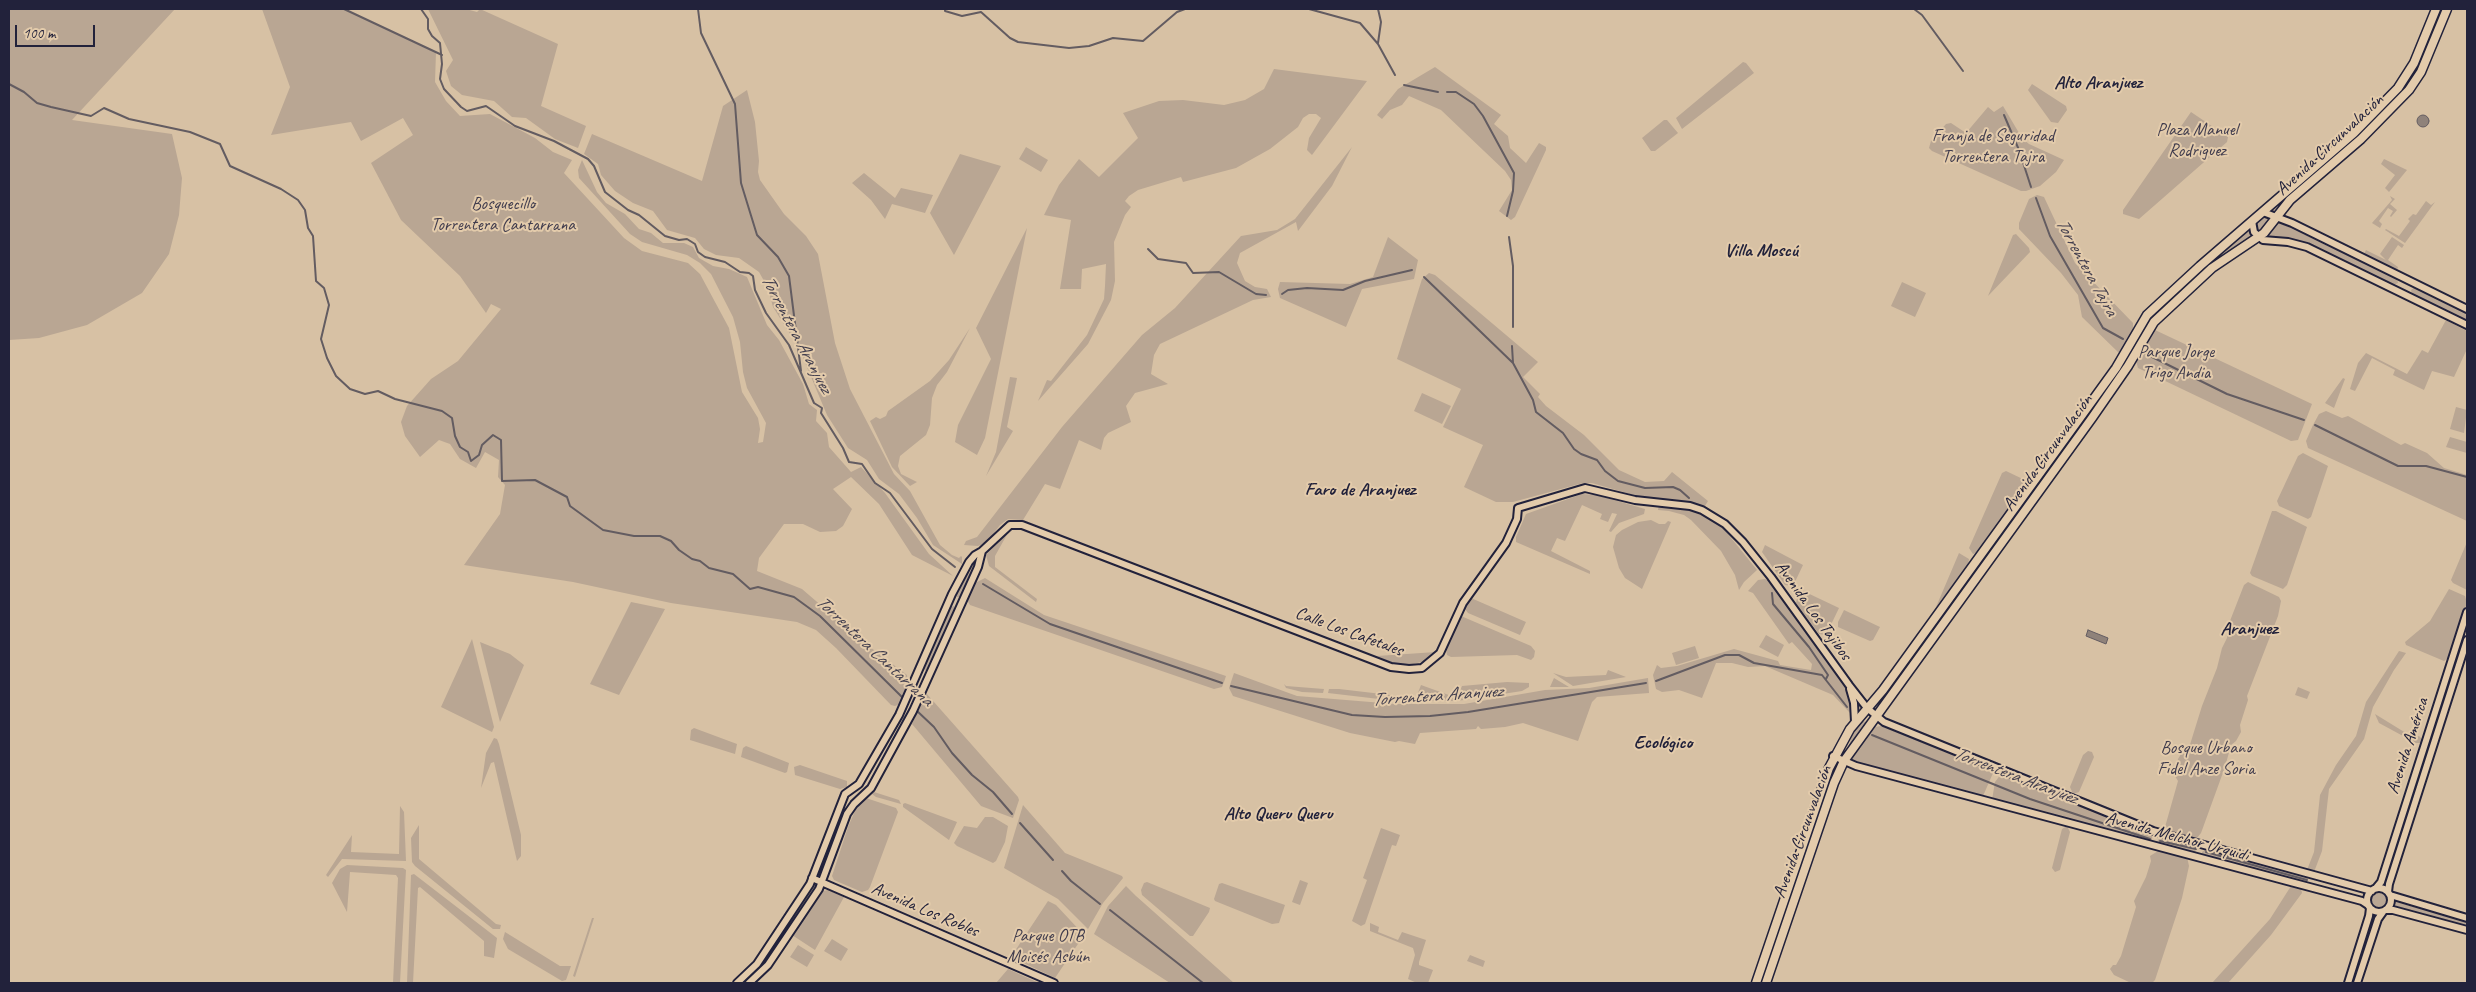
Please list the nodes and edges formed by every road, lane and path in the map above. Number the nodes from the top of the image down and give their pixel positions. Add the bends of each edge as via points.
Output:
1 (2436, 9) edge
2 (2447, 9) edge
3 (2263, 212) junction
4 (2278, 217) junction
5 (2252, 221) junction
6 (2259, 238) junction
7 (2467, 309) edge
8 (2467, 325) edge
9 (982, 551) junction
10 (1753, 554) joint
11 (2467, 612) edge
12 (2467, 640) edge
13 (1849, 685) junction
14 (1867, 708) junction
15 (1876, 716) junction
16 (1855, 722) junction
17 (1833, 756) junction
18 (1844, 761) junction
19 (2401, 816) junction
20 (2409, 819) junction
21 (812, 878) junction
22 (822, 883) junction
23 (2374, 890) junction
24 (2389, 894) junction
25 (2369, 907) junction
26 (2385, 911) junction
27 (2467, 918) edge
28 (2467, 930) edge
29 (737, 983) edge
30 (749, 983) edge
31 (1054, 983) edge
32 (1756, 983) edge
33 (1766, 983) edge
34 (2348, 983) edge
35 (2357, 983) edge

1 - 3 highway, Avenida Circunvalación via 2414,63 2398,88 2354,132
2 - 4 highway, Avenida Circunvalación via 2421,72 2409,90 2361,139 2290,200
3 - 4 main road
3 - 5 highway, Avenida Circunvalación
4 - 6 highway, Avenida Circunvalación
4 - 7 main road
5 - 6 main road via 2252,230
5 - 14 highway, Avenida Circunvalación via 2147,316 2116,368
6 - 8 main road via 2307,247
6 - 15 highway, Avenida Circunvalación via 2212,268 2154,322 2092,418
9 - 10 main road, Calle Los Cafetales via 1002,530 1015,524 1116,559 1391,667 1409,669 1422,668 1440,653 1463,603 1506,544 1517,519 1518,508 1585,488 1634,500 1690,506 1725,524
9 - 21 main road via 975,555 952,594 906,699 859,784 845,794
9 - 22 main road via 978,567 914,712 871,788 847,814
10 - 13 main road, Avenida Los Tajibos
11 - 19 main road, Avenida América
12 - 20 main road, Avenida América
13 - 14 main road, Avenida Los Tajibos
13 - 16 main road, Avenida Los Tajibos
14 - 15 main road, Avenida Melchor Urquidi
14 - 16 highway, Avenida Circunvalación
15 - 18 highway, Avenida Circunvalación
15 - 23 main road, Avenida Melchor Urquidi via 2153,831
16 - 17 highway, Avenida Circunvalación
17 - 18 main road, Avenida Melchor Urquidi
17 - 32 highway, Avenida Circunvalación
18 - 25 main road, Avenida Melchor Urquidi via 2362,901
18 - 33 highway, Avenida Circunvalación
19 - 20 main road
19 - 23 main road, Avenida América via 2380,882
20 - 24 main road, Avenida América
21 - 22 main road, Avenida Los Robles
21 - 29 main road via 757,964
22 - 30 main road via 768,965
22 - 31 main road, Avenida Los Robles
23 - 24 main road via 2383,888
23 - 25 main road via 2368,897
24 - 26 main road via 2391,903
24 - 27 main road
25 - 26 main road via 2376,912
25 - 34 main road via 2370,916
26 - 28 main road via 2393,910
26 - 35 main road via 2378,918

